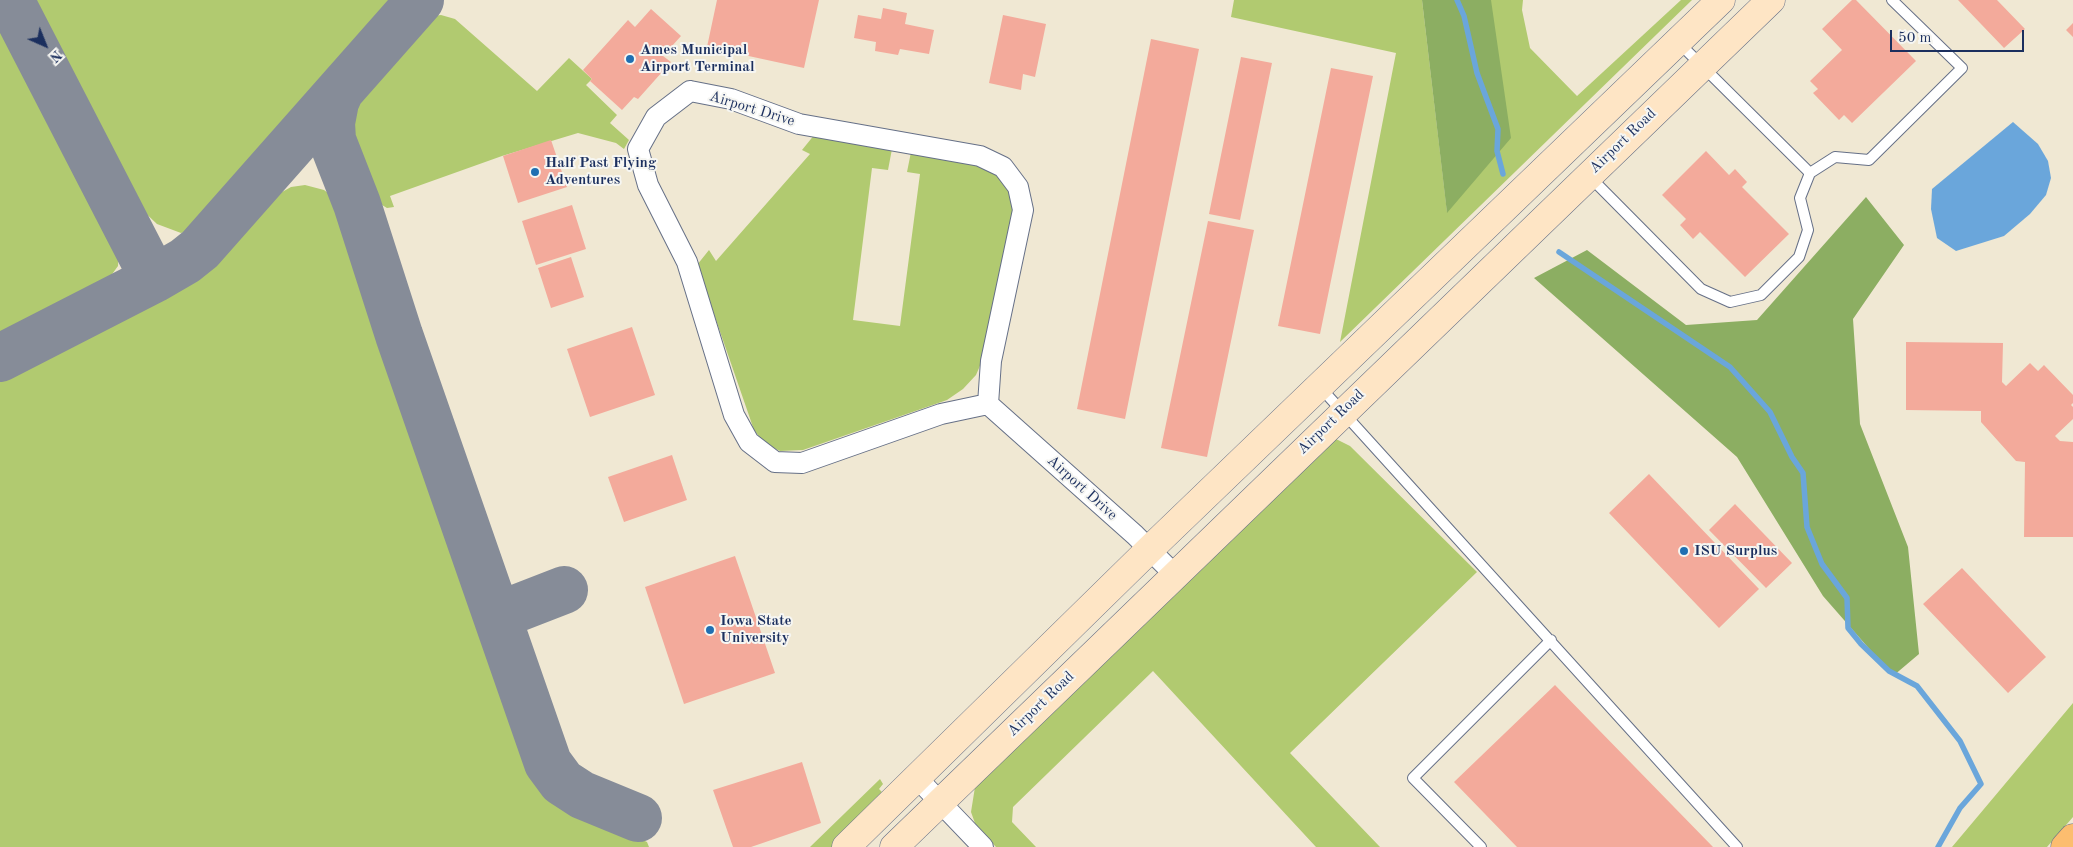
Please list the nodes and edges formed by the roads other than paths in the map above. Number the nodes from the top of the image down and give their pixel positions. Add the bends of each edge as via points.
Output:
1 (1721, 0) edge
2 (1771, 0) edge
3 (1892, 0) edge
4 (1677, 41) junction
5 (1701, 66) junction
6 (1810, 173) junction
7 (1588, 175) junction
8 (1320, 386) junction
9 (988, 404) junction
10 (1344, 410) junction
11 (1150, 549) junction
12 (1174, 574) junction
13 (1551, 640) junction
14 (916, 777) junction
15 (940, 802) junction
16 (2073, 838) edge
17 (846, 847) edge
18 (894, 847) edge
19 (982, 847) edge
20 (1480, 847) edge
21 (1737, 847) edge
22 (2065, 847) edge

1 - 4 main road
2 - 5 main road, Airport Road
3 - 6 lane via 1962,68 1869,160 1835,157
4 - 5 lane
4 - 8 main road
5 - 6 lane
5 - 7 main road, Airport Road
6 - 7 lane via 1800,198 1808,230 1799,257 1761,295 1730,302 1701,289
7 - 10 main road, Airport Road
8 - 10 lane
8 - 11 main road
9 - 9 street, Airport Drive via 941,414 802,463 775,462 749,442 734,415 687,262 648,185 638,150 656,117 690,91 731,99 799,124 980,156 1004,168 1018,187 1023,210 991,361
9 - 11 street, Airport Drive
10 - 12 main road, Airport Road
10 - 13 lane
11 - 12 street, Airport Drive
11 - 14 main road
12 - 15 main road, Airport Road
13 - 20 lane via 1413,778
13 - 21 lane
14 - 15 street
14 - 17 main road
15 - 18 main road, Airport Road
15 - 19 street
16 - 22 highway

